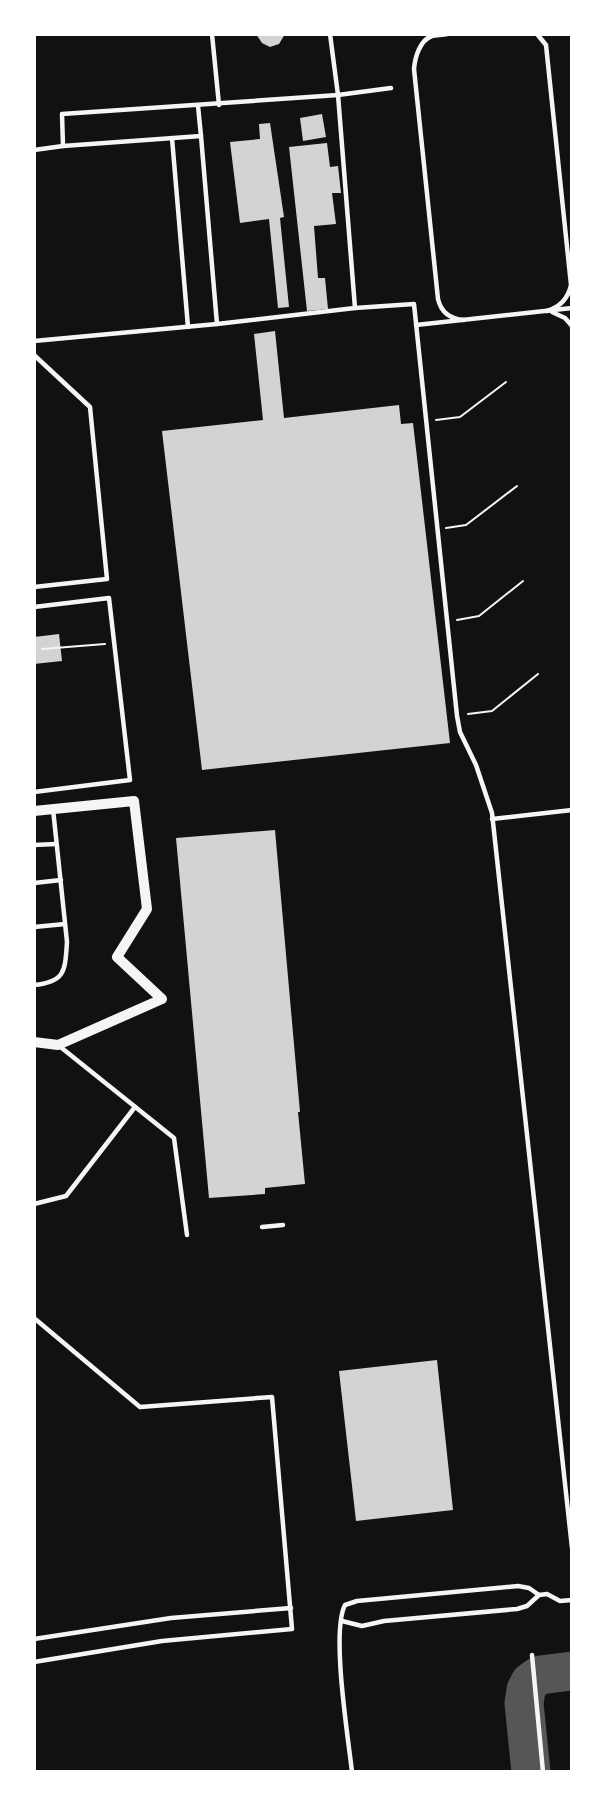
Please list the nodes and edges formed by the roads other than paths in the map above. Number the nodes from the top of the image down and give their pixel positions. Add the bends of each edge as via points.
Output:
1 (212, 34) edge
2 (330, 34) edge
3 (447, 34) edge
4 (537, 34) edge
5 (391, 88) dead end
6 (338, 95) junction
7 (219, 105) junction
8 (198, 106) junction
9 (201, 136) junction
10 (172, 138) junction
11 (63, 146) junction
12 (34, 150) edge
13 (355, 308) junction
14 (572, 308) edge
15 (548, 311) junction
16 (464, 320) junction
17 (217, 324) junction
18 (416, 325) junction
19 (572, 326) edge
20 (188, 327) junction
21 (34, 340) edge
22 (34, 355) edge
23 (34, 587) edge
24 (34, 606) edge
25 (34, 792) edge
26 (53, 809) junction
27 (572, 810) edge
28 (34, 811) edge
29 (492, 819) junction
30 (57, 844) junction
31 (34, 845) edge
32 (61, 880) junction
33 (34, 884) edge
34 (65, 924) junction
35 (34, 927) edge
36 (34, 985) edge
37 (34, 1042) edge
38 (58, 1045) junction
39 (135, 1107) junction
40 (34, 1204) edge
41 (283, 1225) dead end
42 (262, 1227) dead end
43 (187, 1235) dead end
44 (34, 1318) edge
45 (572, 1548) edge
46 (539, 1595) junction
47 (572, 1600) edge
48 (291, 1608) junction
49 (342, 1621) junction
50 (34, 1640) edge
51 (532, 1655) dead end
52 (34, 1662) edge
53 (352, 1772) edge
54 (543, 1772) edge

1 - 7 lane
2 - 6 lane
3 - 16 lane via 427,40 419,50 414,69 438,299 445,313
4 - 15 lane via 546,45 571,285 561,304
5 - 6 lane
6 - 7 lane
6 - 13 lane
7 - 8 lane
8 - 9 lane
8 - 11 lane via 62,114
9 - 10 lane
9 - 17 lane
10 - 11 lane
10 - 20 lane
11 - 12 lane
13 - 17 lane
13 - 18 lane via 414,304
14 - 15 lane
15 - 16 lane
15 - 19 lane via 565,318
16 - 18 lane
17 - 20 lane
18 - 29 lane via 457,716
20 - 21 lane
22 - 23 lane via 90,407 107,579
24 - 25 lane via 109,598 130,780
26 - 28 street
26 - 30 lane
26 - 38 street via 134,801 147,909 117,957 162,999
27 - 29 lane
29 - 45 lane
30 - 31 lane
30 - 32 lane
32 - 33 lane
32 - 34 lane
34 - 35 lane
34 - 36 lane via 66,964 62,976 51,983
37 - 38 street
38 - 39 lane
39 - 40 lane via 66,1196
39 - 43 lane via 174,1138
41 - 42 lane
44 - 48 lane via 140,1407 272,1397
46 - 47 lane
46 - 49 lane via 527,1606 518,1608 362,1626
46 - 49 lane via 518,1586 357,1601 345,1605
48 - 50 lane via 171,1618
48 - 52 lane via 292,1629 162,1641
49 - 53 lane via 339,1643
51 - 54 lane

